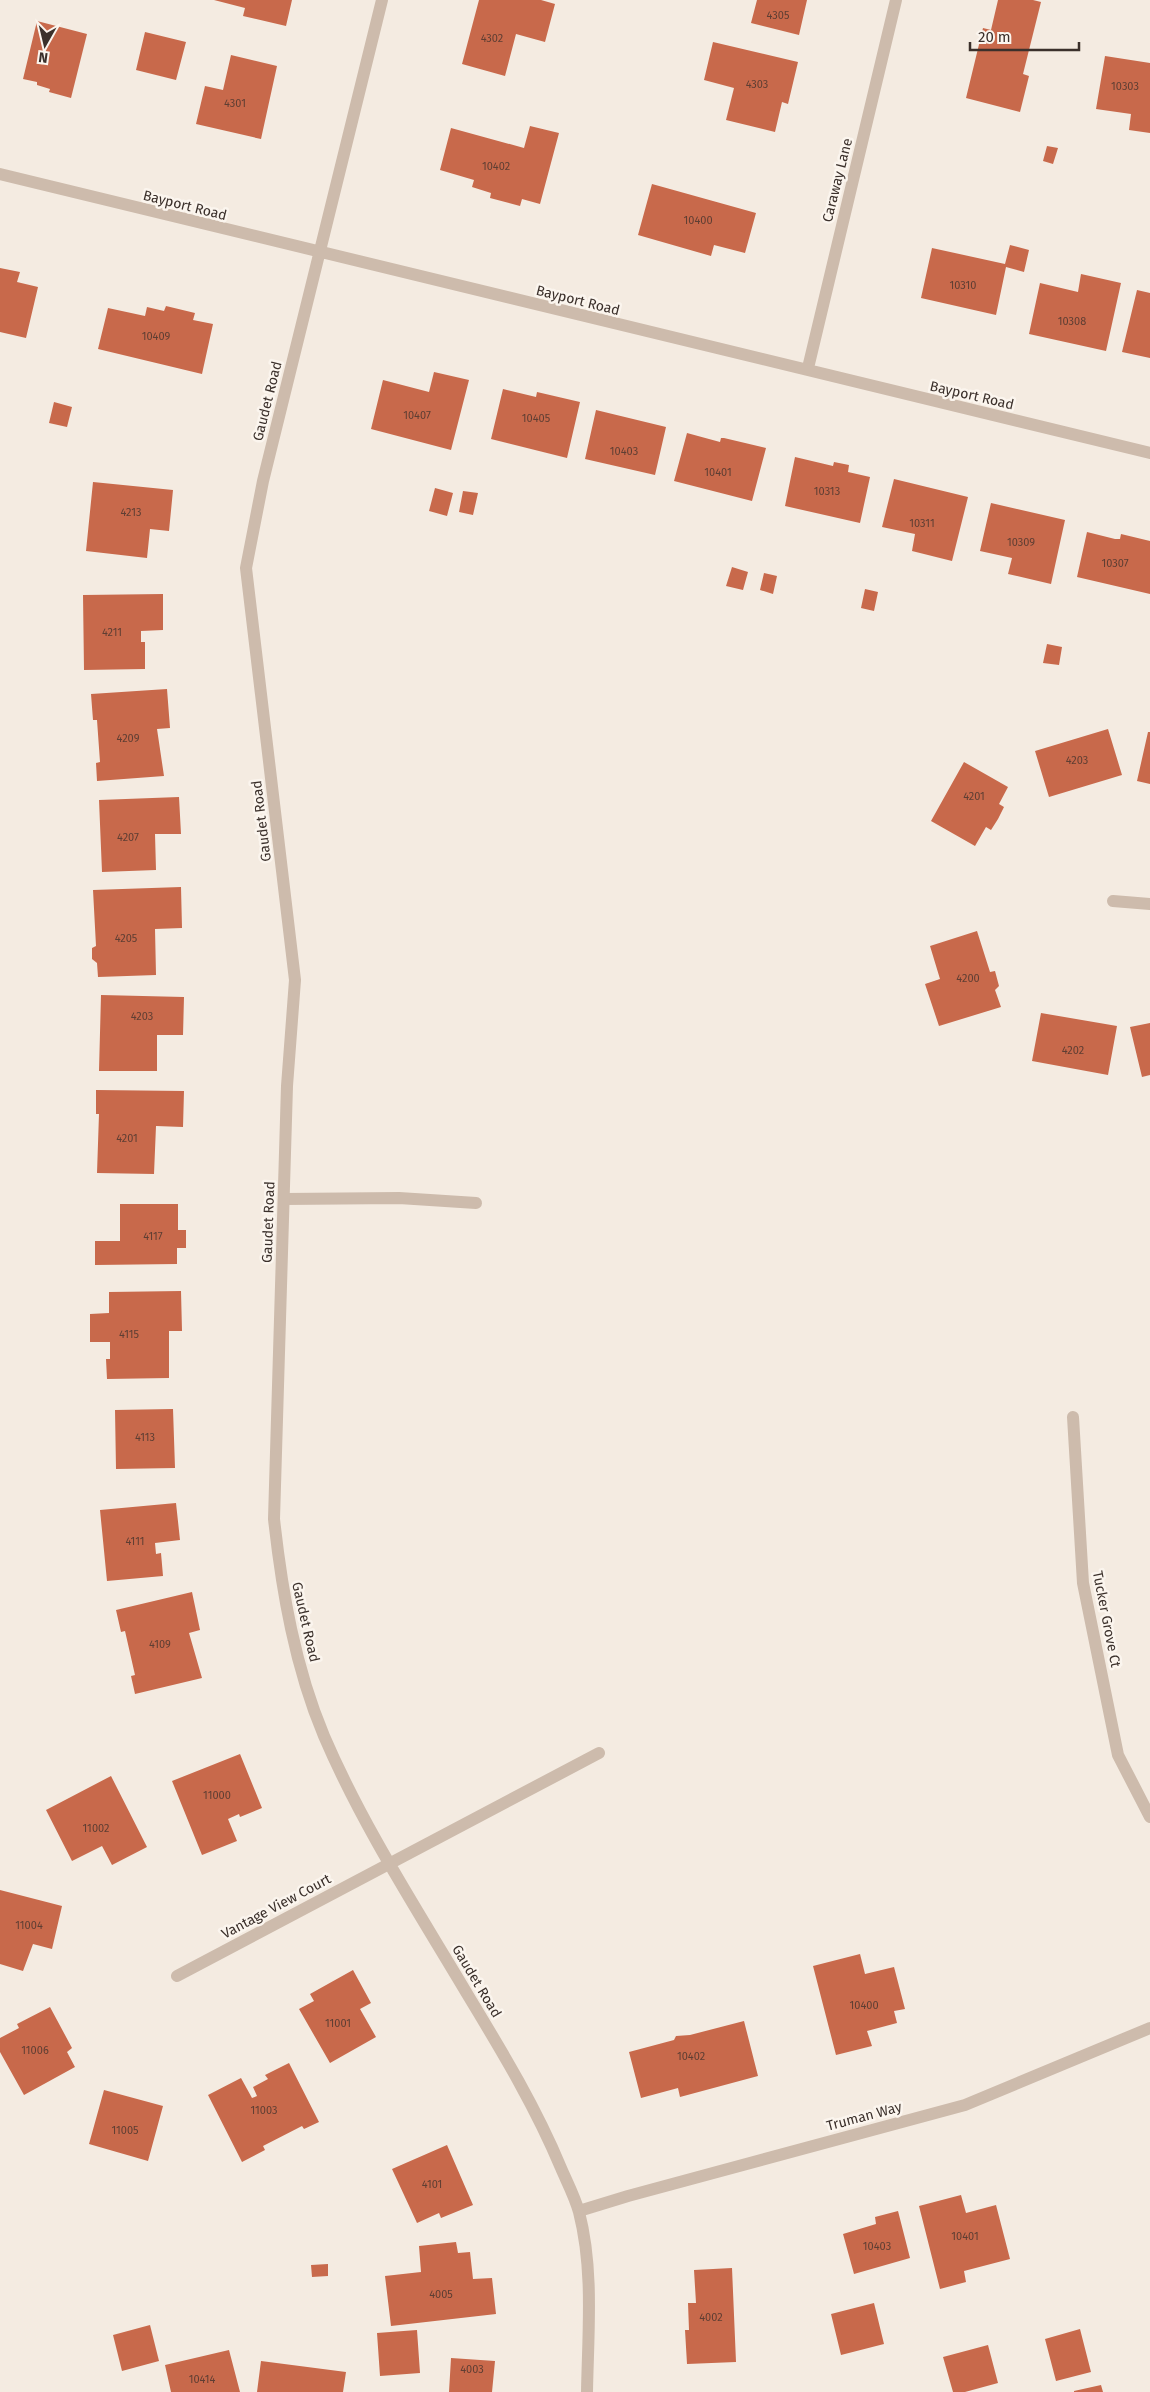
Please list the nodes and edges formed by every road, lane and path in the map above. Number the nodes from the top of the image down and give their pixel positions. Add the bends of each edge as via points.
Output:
1 (382, 0) edge
2 (896, 0) edge
3 (0, 174) edge
4 (319, 253) junction
5 (808, 368) junction
6 (1150, 453) edge
7 (1113, 901) dead end
8 (1150, 904) edge
9 (284, 1199) junction
10 (476, 1203) dead end
11 (1072, 1418) dead end
12 (599, 1753) dead end
13 (1150, 1817) edge
14 (389, 1863) junction
15 (177, 1976) dead end
16 (1150, 2028) edge
17 (579, 2211) junction
18 (587, 2392) edge

1 - 4 street, Gaudet Road
2 - 5 street, Caraway Lane
3 - 4 street, Bayport Road
4 - 5 street, Bayport Road via 735,354
4 - 9 street, Gaudet Road via 263,481 246,568 295,980 287,1086
5 - 6 street, Bayport Road via 869,386
7 - 8 street
9 - 10 street via 399,1198
9 - 14 street, Gaudet Road via 274,1519 280,1576 296,1651 323,1734
11 - 13 street, Tucker Grove Ct via 1083,1583 1118,1755
12 - 14 street, Vantage View Court
14 - 15 street, Vantage View Court
14 - 17 street, Gaudet Road via 524,2089
16 - 17 street, Truman Way via 965,2105
17 - 18 street, Gaudet Road via 589,2313

